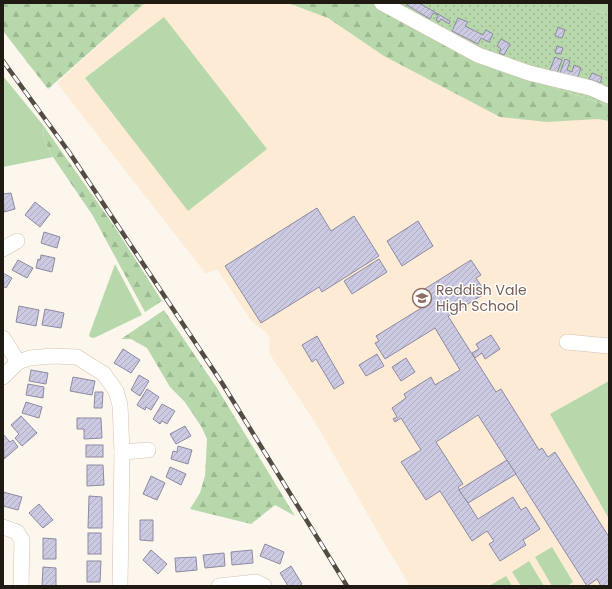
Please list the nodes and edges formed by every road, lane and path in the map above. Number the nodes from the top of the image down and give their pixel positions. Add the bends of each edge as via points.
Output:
1 (382, 3) edge
2 (609, 96) edge
3 (17, 241) dead end
4 (3, 249) edge
5 (3, 338) edge
6 (566, 342) dead end
7 (609, 346) edge
8 (18, 362) junction
9 (3, 377) edge
10 (150, 449) dead end
11 (122, 452) junction
12 (3, 527) edge
13 (263, 585) edge
14 (21, 586) edge
15 (120, 586) edge
16 (219, 586) edge

1 - 2 street via 478,55 529,73 591,88
3 - 4 street
5 - 8 street
6 - 7 street
8 - 9 street
8 - 11 street via 52,356 77,357 104,374 116,391 120,405
10 - 11 street
11 - 15 street
12 - 14 street via 17,532 22,540
13 - 16 street via 256,582

